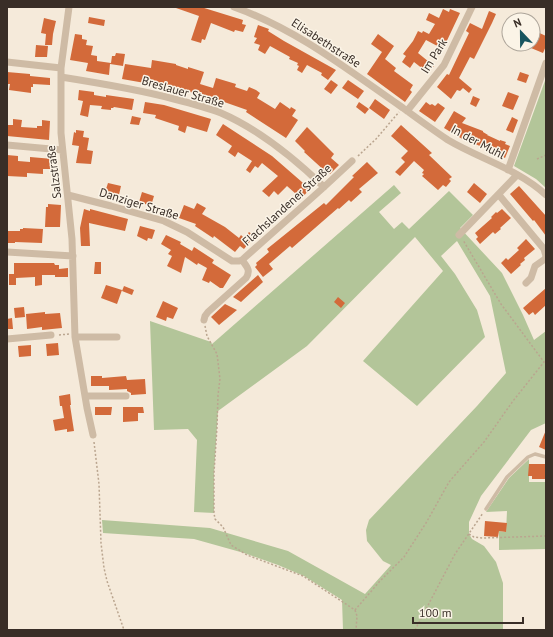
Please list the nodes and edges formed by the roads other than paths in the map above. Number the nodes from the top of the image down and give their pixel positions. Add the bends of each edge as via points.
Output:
1 (69, 7) edge
2 (234, 7) edge
3 (472, 7) edge
4 (7, 62) edge
5 (546, 63) edge
6 (61, 68) junction
7 (61, 77) junction
8 (403, 108) junction
9 (7, 146) edge
10 (62, 150) junction
11 (352, 161) road end
12 (508, 170) junction
13 (517, 174) junction
14 (324, 187) junction
15 (68, 195) junction
16 (499, 195) junction
17 (546, 195) edge
18 (459, 235) road end
19 (7, 252) edge
20 (73, 256) junction
21 (242, 260) junction
22 (526, 283) dead end
23 (204, 320) road end
24 (51, 335) road end
25 (75, 336) junction
26 (117, 337) dead end
27 (7, 339) edge
28 (85, 396) junction
29 (126, 396) dead end
30 (93, 435) road end
31 (546, 457) edge
32 (486, 509) road end

1 - 6 street, Salzstraße
2 - 8 street, Elisabethstraße via 278,25 323,51
3 - 8 street, Im Park via 444,65
4 - 6 street
5 - 12 street
6 - 7 street, Salzstraße
7 - 10 street, Salzstraße
7 - 14 street, Breslauer Straße via 156,94 206,107 248,128 291,157
8 - 12 street, In der Muhl via 449,140
9 - 10 street
10 - 15 street, Salzstraße
11 - 14 street, Flachslandener Straße
12 - 13 street, In der Muhl
13 - 16 street
13 - 17 street, In der Muhl
14 - 21 street, Flachslandener Straße
15 - 20 street, Salzstraße
15 - 21 street, Danziger Straße via 164,221 187,232 232,261
16 - 18 street
16 - 22 street via 546,253
19 - 20 street
20 - 25 street, Salzstraße
21 - 23 street, Flachslandener Straße via 249,269 246,278 208,312
24 - 27 street
25 - 26 street
25 - 28 street, Salzstraße
28 - 29 street
28 - 30 street, Salzstraße
31 - 32 lane via 535,454 528,457 507,477

